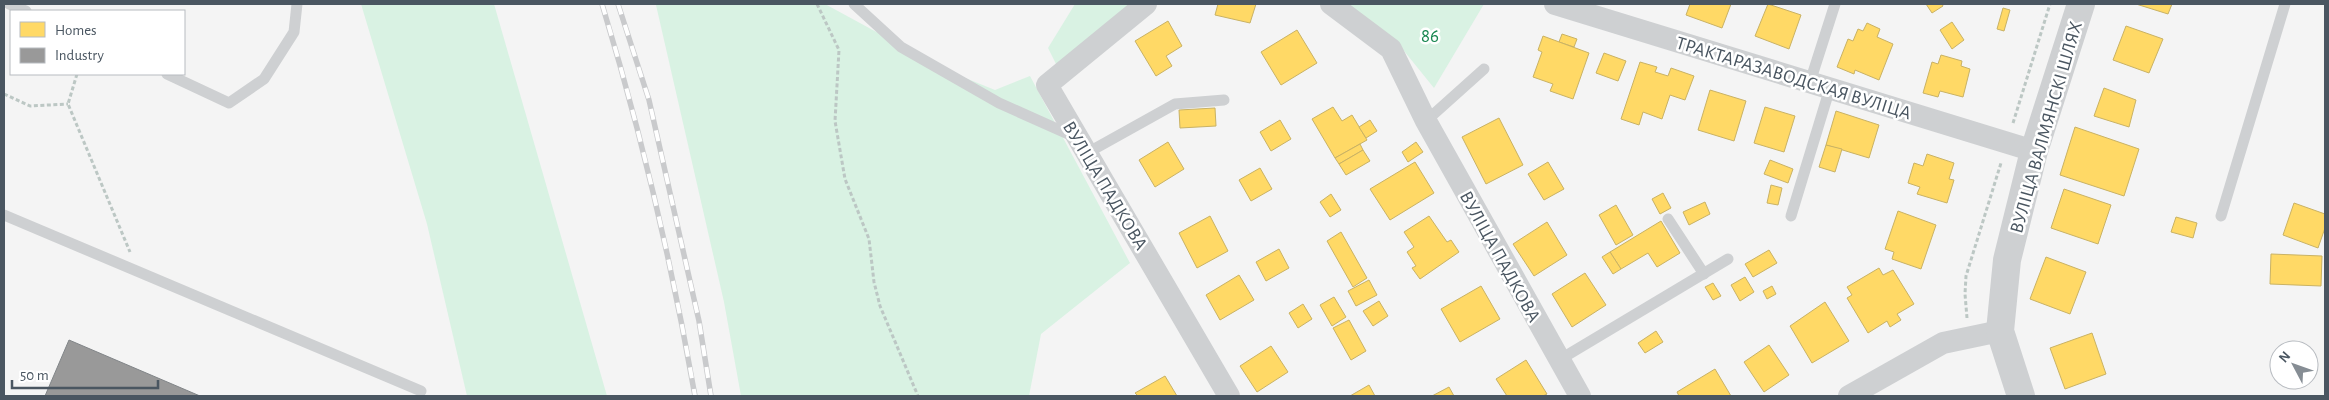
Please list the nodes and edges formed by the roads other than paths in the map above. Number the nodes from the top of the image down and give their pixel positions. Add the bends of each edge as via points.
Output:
1 (9, 4) edge
2 (298, 4) edge
3 (854, 4) edge
4 (1146, 4) edge
5 (1331, 4) edge
6 (1554, 4) edge
7 (1834, 4) edge
8 (2081, 4) edge
9 (2284, 4) edge
10 (24, 10) edge
11 (1484, 69) dead end
12 (169, 75) edge
13 (1820, 85) junction
14 (1224, 100) dead end
15 (1426, 121) junction
16 (1082, 146) junction
17 (2034, 151) junction
18 (4, 215) edge
19 (1791, 216) dead end
20 (2221, 216) dead end
21 (1668, 219) dead end
22 (1728, 259) dead end
23 (1704, 274) junction
24 (2000, 331) junction
25 (1559, 360) junction
26 (421, 391) dead end
27 (1229, 396) edge
28 (1580, 396) edge
29 (1849, 396) edge
30 (2021, 396) edge

1 - 10 lane
2 - 12 lane via 294,32 264,79 229,103
3 - 16 lane via 901,47
4 - 16 street, ВУЛІЦА ПАДКОВА via 1047,85
5 - 15 street, ВУЛІЦА ПАДКОВА via 1391,49
6 - 13 street, ТРАКТАРАЗАВОДСКАЯ ВУЛІЦА
7 - 13 lane
8 - 17 street, ВУЛІЦА ВАЛМЯНСКІ ШЛЯХ
9 - 20 lane
11 - 15 lane
13 - 17 street, ТРАКТАРАЗАВОДСКАЯ ВУЛІЦА
13 - 19 lane
14 - 16 lane via 1175,104
15 - 25 street, ВУЛІЦА ПАДКОВА
16 - 27 street, ВУЛІЦА ПАДКОВА
17 - 24 street, ВУЛІЦА ВАЛМЯНСКІ ШЛЯХ via 2008,260
18 - 26 lane
21 - 23 lane
22 - 23 lane
23 - 25 lane
24 - 29 street via 1943,344
24 - 30 street, ВУЛІЦА ВАЛМЯНСКІ ШЛЯХ
25 - 28 street, ВУЛІЦА ПАДКОВА

